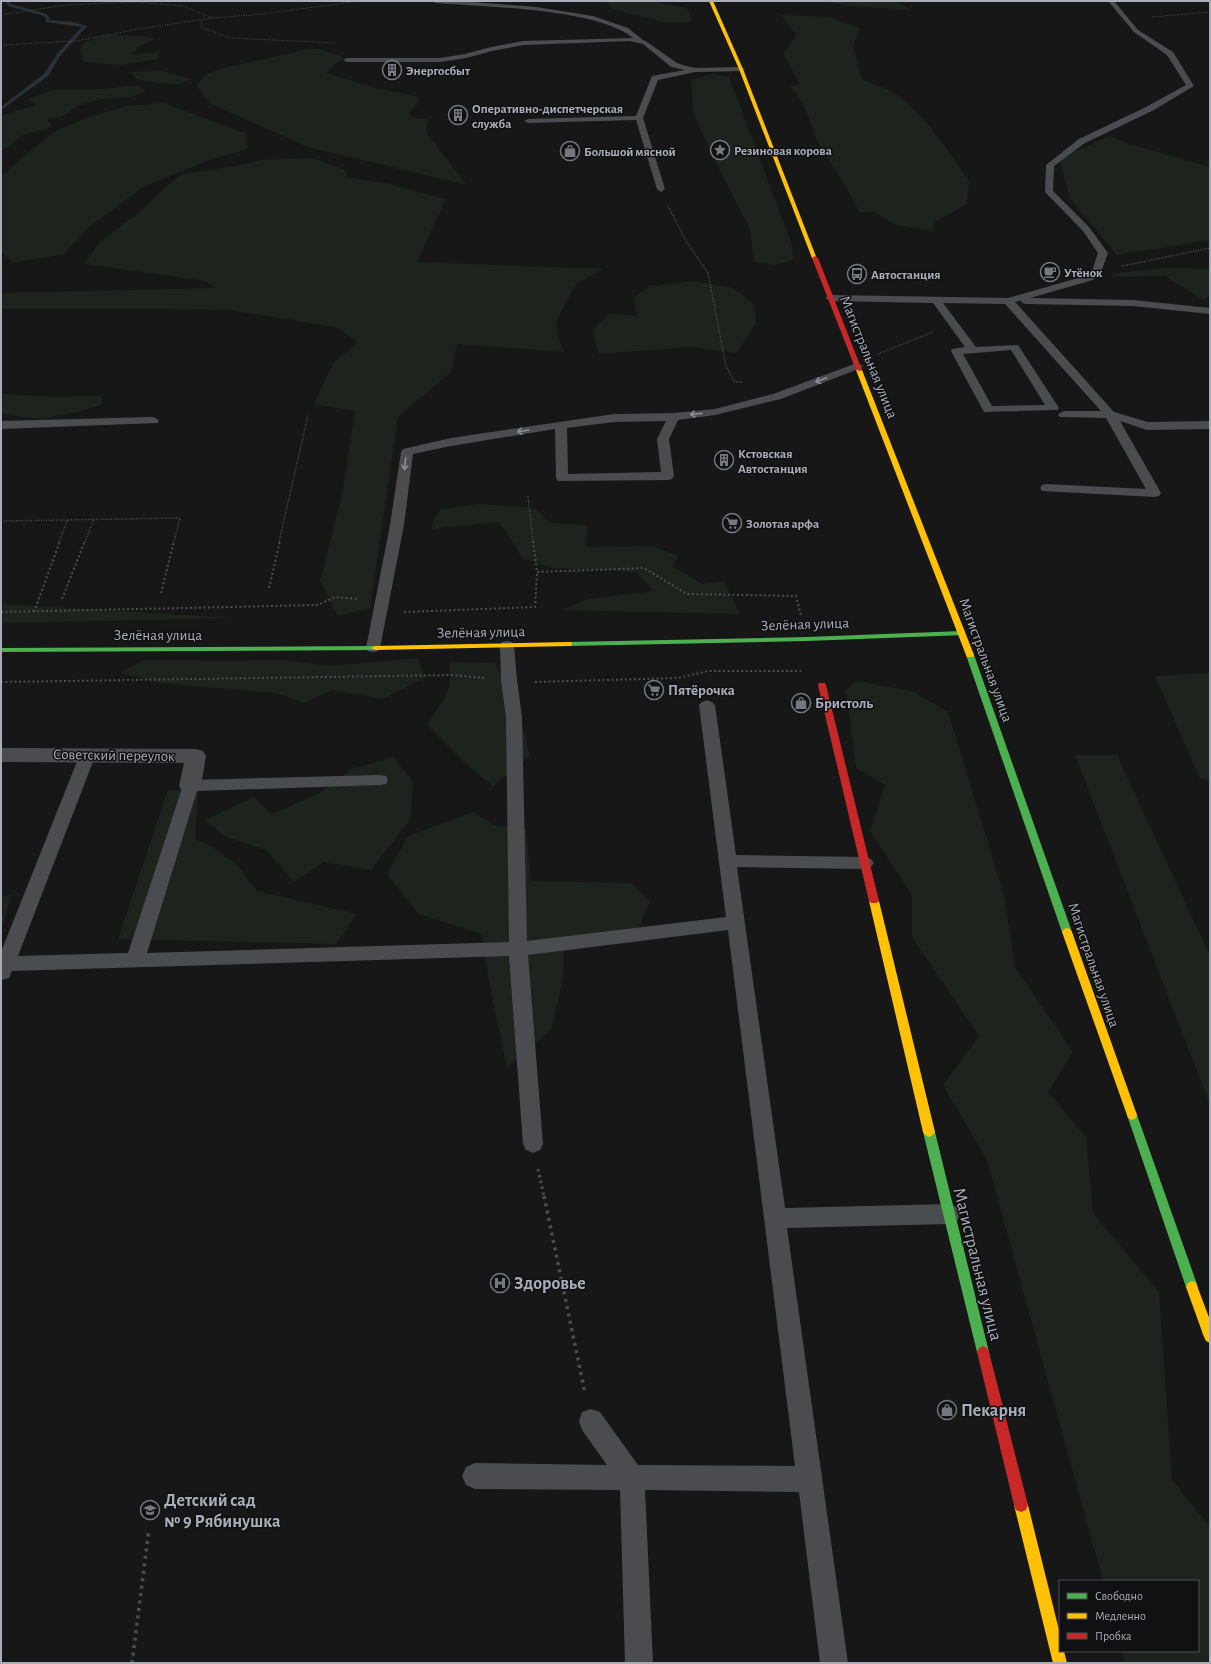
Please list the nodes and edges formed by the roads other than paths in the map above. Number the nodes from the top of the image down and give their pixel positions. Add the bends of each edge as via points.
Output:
1 (435, 1) edge
2 (711, 1) edge
3 (1111, 1) edge
4 (645, 43) junction
5 (347, 60) dead end
6 (741, 69) junction
7 (696, 70) junction
8 (639, 118) junction
9 (528, 121) dead end
10 (661, 189) road end
11 (830, 298) junction
12 (936, 300) junction
13 (1008, 301) junction
14 (1210, 311) edge
15 (974, 350) junction
16 (857, 366) junction
17 (1110, 414) junction
18 (1064, 415) dead end
19 (674, 417) junction
20 (153, 421) dead end
21 (1, 425) edge
22 (562, 425) junction
23 (1210, 425) edge
24 (1046, 488) dead end
25 (962, 633) junction
26 (507, 645) junction
27 (373, 648) junction
28 (1, 650) edge
29 (822, 685) dead end
30 (707, 705) dead end
31 (88, 754) junction
32 (1, 755) edge
33 (380, 780) dead end
34 (190, 786) junction
35 (728, 861) junction
36 (865, 863) junction
37 (736, 922) junction
38 (518, 949) junction
39 (135, 960) junction
40 (2, 967) edge
41 (533, 1144) road end
42 (950, 1214) junction
43 (775, 1218) junction
44 (1210, 1337) edge
45 (591, 1421) road end
46 (475, 1476) dead end
47 (632, 1478) junction
48 (810, 1479) junction
49 (639, 1663) edge
50 (834, 1663) edge
51 (1060, 1663) edge

1 - 4 lane via 536,9 593,18 626,29
2 - 6 main road, Магистральная улица
3 - 13 lane via 1136,31 1170,54 1190,86 1082,141 1050,165 1049,192 1086,229 1103,253 1096,272 1089,278
4 - 5 lane via 630,39 523,43 440,60
4 - 7 lane via 674,65
6 - 7 lane
6 - 11 main road, Магистральная улица
7 - 8 lane via 655,78
8 - 9 lane
8 - 10 lane
11 - 12 lane
11 - 16 main road, Магистральная улица
12 - 13 lane
12 - 15 lane
13 - 14 lane via 1133,303
13 - 17 lane
15 - 15 lane via 1014,347 1053,408 988,410 956,351
16 -> 19 lane via 777,397 715,412
16 - 25 main road, Магистральная улица
17 - 18 lane
17 - 23 lane via 1147,426
17 - 24 lane via 1155,493
19 - 22 lane via 614,418
19 - 22 lane via 663,439 668,476 562,478
20 - 21 lane
22 -> 27 lane via 451,442 407,452 397,525
25 - 26 main road, Зелёная улица
25 - 44 main road, Магистральная улица
26 - 27 main road, Зелёная улица
26 - 38 lane via 508,680 514,717
27 - 28 main road, Зелёная улица
29 - 36 main road, Магистральная улица
30 - 35 lane
31 - 32 street, Советский переулок
31 - 34 street, Советский переулок via 196,756
31 - 40 lane
33 - 34 lane
34 - 39 lane
35 - 36 lane
35 - 37 lane
36 - 42 main road, Магистральная улица
37 - 38 lane
37 - 43 lane
38 - 39 lane
38 - 41 lane
39 - 40 lane
42 - 43 lane
42 - 51 main road, Магистральная улица
43 - 48 lane
45 - 47 lane
46 - 47 lane
47 - 48 lane
47 - 49 lane
48 - 50 lane

